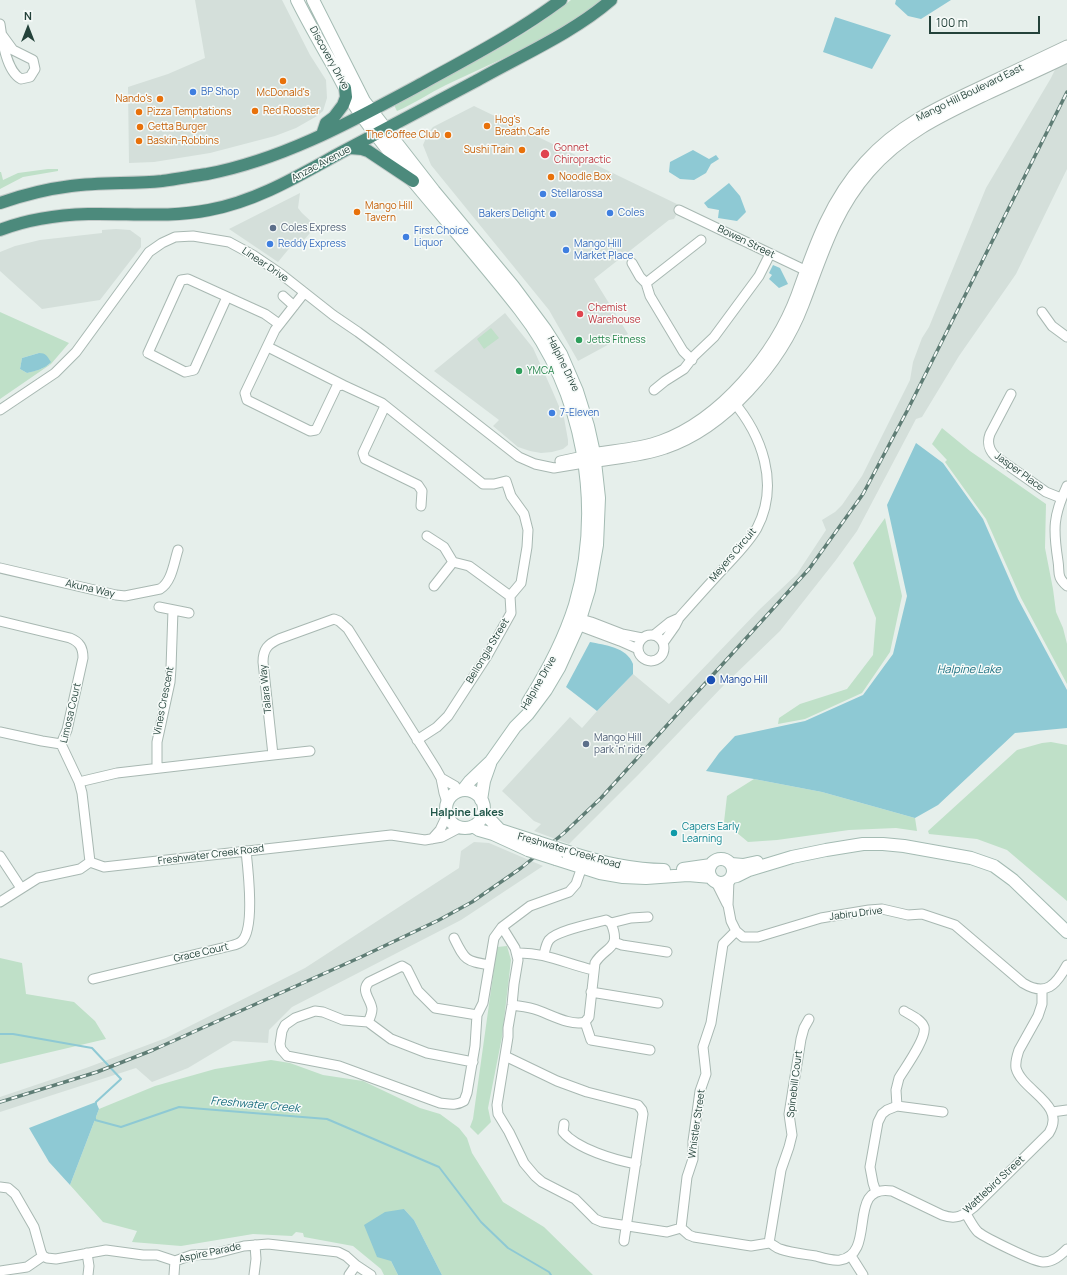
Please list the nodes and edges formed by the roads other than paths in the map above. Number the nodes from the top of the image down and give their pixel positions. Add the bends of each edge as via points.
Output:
1 (297, 0) edge
2 (313, 0) edge
3 (561, 0) edge
4 (611, 0) edge
5 (0, 24) edge
6 (2, 35) junction
7 (1067, 46) edge
8 (1067, 57) edge
9 (345, 88) junction
10 (367, 113) junction
11 (381, 132) junction
12 (322, 135) junction
13 (350, 148) junction
14 (413, 181) junction
15 (0, 203) edge
16 (679, 210) dead end
17 (0, 230) edge
18 (701, 240) dead end
19 (770, 254) junction
20 (632, 263) dead end
21 (810, 273) junction
22 (646, 283) junction
23 (304, 293) junction
24 (283, 296) dead end
25 (227, 297) junction
26 (294, 306) junction
27 (1042, 312) dead end
28 (279, 324) junction
29 (1067, 337) edge
30 (268, 347) junction
31 (692, 360) junction
32 (343, 385) junction
33 (654, 390) dead end
34 (1011, 394) dead end
35 (732, 400) junction
36 (385, 406) junction
37 (0, 410) edge
38 (589, 458) junction
39 (1067, 486) edge
40 (1061, 498) junction
41 (421, 506) dead end
42 (427, 536) dead end
43 (178, 550) dead end
44 (453, 562) junction
45 (0, 568) edge
46 (434, 586) dead end
47 (1067, 586) edge
48 (510, 596) junction
49 (159, 607) dead end
50 (173, 610) junction
51 (190, 614) dead end
52 (679, 618) junction
53 (0, 621) edge
54 (575, 621) junction
55 (654, 635) junction
56 (642, 638) junction
57 (663, 644) junction
58 (638, 649) junction
59 (0, 732) edge
60 (418, 740) junction
61 (61, 744) junction
62 (310, 751) dead end
63 (273, 755) junction
64 (491, 761) junction
65 (157, 768) junction
66 (441, 778) junction
67 (79, 782) junction
68 (461, 790) junction
69 (481, 800) junction
70 (447, 802) junction
71 (483, 812) junction
72 (447, 815) junction
73 (467, 826) junction
74 (432, 839) junction
75 (533, 846) junction
76 (246, 851) junction
77 (0, 856) edge
78 (90, 862) junction
79 (583, 863) junction
80 (730, 864) junction
81 (713, 875) junction
82 (730, 878) junction
83 (21, 888) junction
84 (0, 902) edge
85 (728, 905) junction
86 (648, 917) dead end
87 (1067, 920) edge
88 (611, 923) junction
89 (502, 926) junction
90 (736, 931) junction
91 (1067, 932) edge
92 (454, 938) dead end
93 (614, 942) junction
94 (667, 952) dead end
95 (517, 953) junction
96 (544, 955) junction
97 (489, 965) junction
98 (1067, 965) edge
99 (593, 970) junction
100 (93, 979) dead end
101 (1042, 989) junction
102 (591, 992) junction
103 (658, 1003) dead end
104 (512, 1005) junction
105 (904, 1011) dead end
106 (477, 1015) junction
107 (810, 1019) dead end
108 (368, 1022) junction
109 (585, 1022) junction
110 (650, 1050) dead end
111 (505, 1056) junction
112 (473, 1062) junction
113 (898, 1106) junction
114 (1067, 1110) edge
115 (943, 1112) dead end
116 (1052, 1112) junction
117 (564, 1124) dead end
118 (636, 1164) junction
119 (0, 1187) edge
120 (876, 1192) junction
121 (966, 1214) junction
122 (626, 1227) junction
123 (680, 1228) junction
124 (624, 1241) dead end
125 (769, 1243) junction
126 (255, 1244) junction
127 (1067, 1249) edge
128 (87, 1253) junction
129 (43, 1256) junction
130 (851, 1256) junction
131 (175, 1261) junction
132 (356, 1265) junction
133 (0, 1271) edge
134 (88, 1275) edge
135 (174, 1275) edge
136 (254, 1275) edge
137 (349, 1275) edge
138 (372, 1275) edge
139 (863, 1275) edge

1 - 9 main road, Discovery Drive
2 - 10 main road, Discovery Drive via 364,101
3 - 10 highway via 506,37
4 - 11 highway, Anzac Avenue via 564,32
5 - 6 street
6 - 6 street via 13,50 30,58 34,63 35,72 27,79 21,79 13,73 2,43
7 - 21 street, Mango Hill Boulevard East via 938,107 890,138 865,162 840,195 820,233
8 - 21 street, Mango Hill Boulevard East via 929,122 884,155 843,207
9 - 10 main road, Discovery Drive via 355,106
9 - 12 highway via 346,97 343,105 326,123
10 - 11 main road
10 - 12 highway
11 - 13 highway, Anzac Avenue
11 - 14 main road, Halpine Drive
11 - 38 main road, Halpine Drive via 518,292 561,354 588,426
12 - 15 highway via 264,159 222,171 162,181 70,186
13 - 14 highway via 368,151
13 - 17 highway, Anzac Avenue via 267,192 230,206 168,215 56,216
14 - 38 main road, Halpine Drive via 520,310 540,339 559,374
16 - 19 street, Bowen Street
18 - 22 street
19 - 21 street, Bowen Street
19 - 31 street via 759,276 714,337
20 - 22 street
21 - 35 street via 773,345
22 - 31 street via 650,296 683,351
23 - 26 street
23 - 37 street, Linear Drive via 281,274 229,242 193,236 175,237 149,252 76,352 55,373
23 - 38 street, Linear Drive via 514,454 530,462 545,465
24 - 26 street
25 - 25 street via 188,279 181,280 148,353 185,372 194,370
25 - 28 street via 265,314
26 - 28 street
27 - 29 street via 1052,326
28 - 30 street
30 - 32 street
30 - 32 street via 245,393 247,400 310,431 316,430 337,386
31 - 33 street
32 - 36 street
34 - 40 street, Jasper Place via 990,434 990,450 1046,492
35 - 38 street via 671,437
35 - 52 street, Meyers Circuit via 747,421 764,457 768,477 767,500 752,536
36 - 41 street via 363,453 365,459 418,486 422,491
36 - 48 street via 483,484 506,481 524,514 528,530 521,583
38 - 54 main road, Halpine Drive via 587,542
39 - 40 street
40 - 47 street via 1055,522 1055,541 1059,576
42 - 44 street via 444,547
43 - 45 street, Akuna Way via 165,586 125,596
44 - 46 street
44 - 48 street via 469,566
48 - 60 street, Bellongia Street via 511,614 487,656 448,716
49 - 50 street
50 - 51 street
50 - 65 street, Vines Crescent via 170,682 157,742
52 - 55 street, Meyers Circuit
52 - 57 street, Meyers Circuit
53 - 61 street, Limosa Court via 70,638 83,649 67,730
54 - 56 street
54 - 58 street
54 - 64 main road, Halpine Drive via 559,668 546,690
55 - 56 street
55 - 57 street
56 - 58 street
57 - 58 street via 662,655 651,661 643,658
59 - 61 street
60 - 63 street, Talara Way via 348,629 340,621 334,620 272,642 264,650 263,662
60 - 66 street, Talara Way
61 - 67 street, Limosa Court
62 - 63 street
63 - 65 street
64 - 68 main road, Halpine Drive
64 - 69 main road, Halpine Drive via 485,775
65 - 67 street via 117,773
66 - 68 street, Talara Way
66 - 70 street, Talara Way
67 - 78 street, Limosa Court
68 - 69 main road via 474,792
68 - 70 main road via 454,793
69 - 71 main road
70 - 72 main road
71 - 73 main road via 481,818
71 - 75 main road, Freshwater Creek Road via 500,830
72 - 73 main road via 455,824
72 - 74 street via 440,830
73 - 74 street, Freshwater Creek Road
73 - 75 main road, Freshwater Creek Road
74 - 76 street, Freshwater Creek Road via 385,836
75 - 79 main road, Freshwater Creek Road, bridge
76 - 78 street, Freshwater Creek Road via 104,867
76 - 100 street, Grace Court via 250,895 246,934 238,944
77 - 83 street
78 - 83 street via 77,870 44,876
79 - 81 main road, Freshwater Creek Road via 600,873 623,877
79 - 89 street via 576,884 570,892 530,906
80 - 81 main road via 726,861 716,861
80 - 82 main road via 733,870
80 - 87 main road via 747,864 802,848 856,839 905,840 974,853 991,859 1014,873 1046,905
81 - 82 main road via 723,883
81 - 85 street
82 - 85 street
82 - 91 main road via 777,861 806,854 863,844 904,846 971,858 994,866 1013,880
83 - 84 street
85 - 90 street
86 - 88 street
88 - 93 street
88 - 96 street via 602,920 554,936 549,939
89 - 95 street
89 - 97 street via 494,938
90 - 101 street, Jabiru Drive via 743,937 758,937 821,918 876,910 908,915 922,914 955,925 1023,983
90 - 123 street, Whistler Street via 723,944 711,1023 703,1047 706,1074 700,1091 693,1159 687,1177
92 - 97 street via 467,959
93 - 94 street
93 - 99 street via 594,963
95 - 96 street
95 - 104 street
96 - 99 street
97 - 106 street via 483,1003
98 - 101 street via 1058,980 1049,988
99 - 102 street
101 - 116 street via 1041,1010 1016,1056 1016,1064 1020,1075 1048,1104
102 - 103 street
102 - 109 street
104 - 109 street via 534,1009 577,1023
104 - 111 street
105 - 113 street via 922,1023 924,1032 899,1078
106 - 108 street via 435,1008 418,990 407,969 402,966 366,985 365,992 372,1008
106 - 112 street
107 - 125 street, Spinebill Court via 801,1039 789,1114 792,1135 781,1170
108 - 112 street via 391,1039 427,1053
108 - 112 street via 343,1020 323,1012 304,1014 285,1025 280,1037 281,1049 287,1056 339,1066 430,1100 456,1105 464,1101
109 - 110 street via 591,1040
111 - 118 street via 587,1092 638,1104 643,1114
111 - 122 street via 498,1114 528,1169 542,1182 575,1199 595,1220
113 - 115 street
113 - 120 street via 887,1110 878,1122 870,1167
114 - 116 street
116 - 121 street, Wattlebird Street via 1053,1125 1046,1137
117 - 118 street via 563,1132 572,1140 614,1159
118 - 122 street
119 - 129 street via 8,1188 14,1194 34,1227
120 - 121 street, Wattlebird Street via 892,1191 947,1217
120 - 130 street via 866,1204 858,1246
121 - 127 street via 984,1236 1038,1262 1056,1259
122 - 123 street via 667,1232
122 - 124 street
123 - 125 street via 689,1235 700,1238 751,1246
125 - 130 street via 780,1249 835,1260
126 - 131 street, Aspire Parade via 213,1254 192,1255
126 - 132 street, Aspire Parade via 276,1244 338,1252
126 - 136 street
128 - 129 street, Aspire Parade via 56,1259
128 - 131 street, Aspire Parade via 109,1250 157,1255
128 - 134 street
129 - 133 street via 27,1267
130 - 139 street
131 - 135 street
132 - 137 street
132 - 138 street, Aspire Parade

